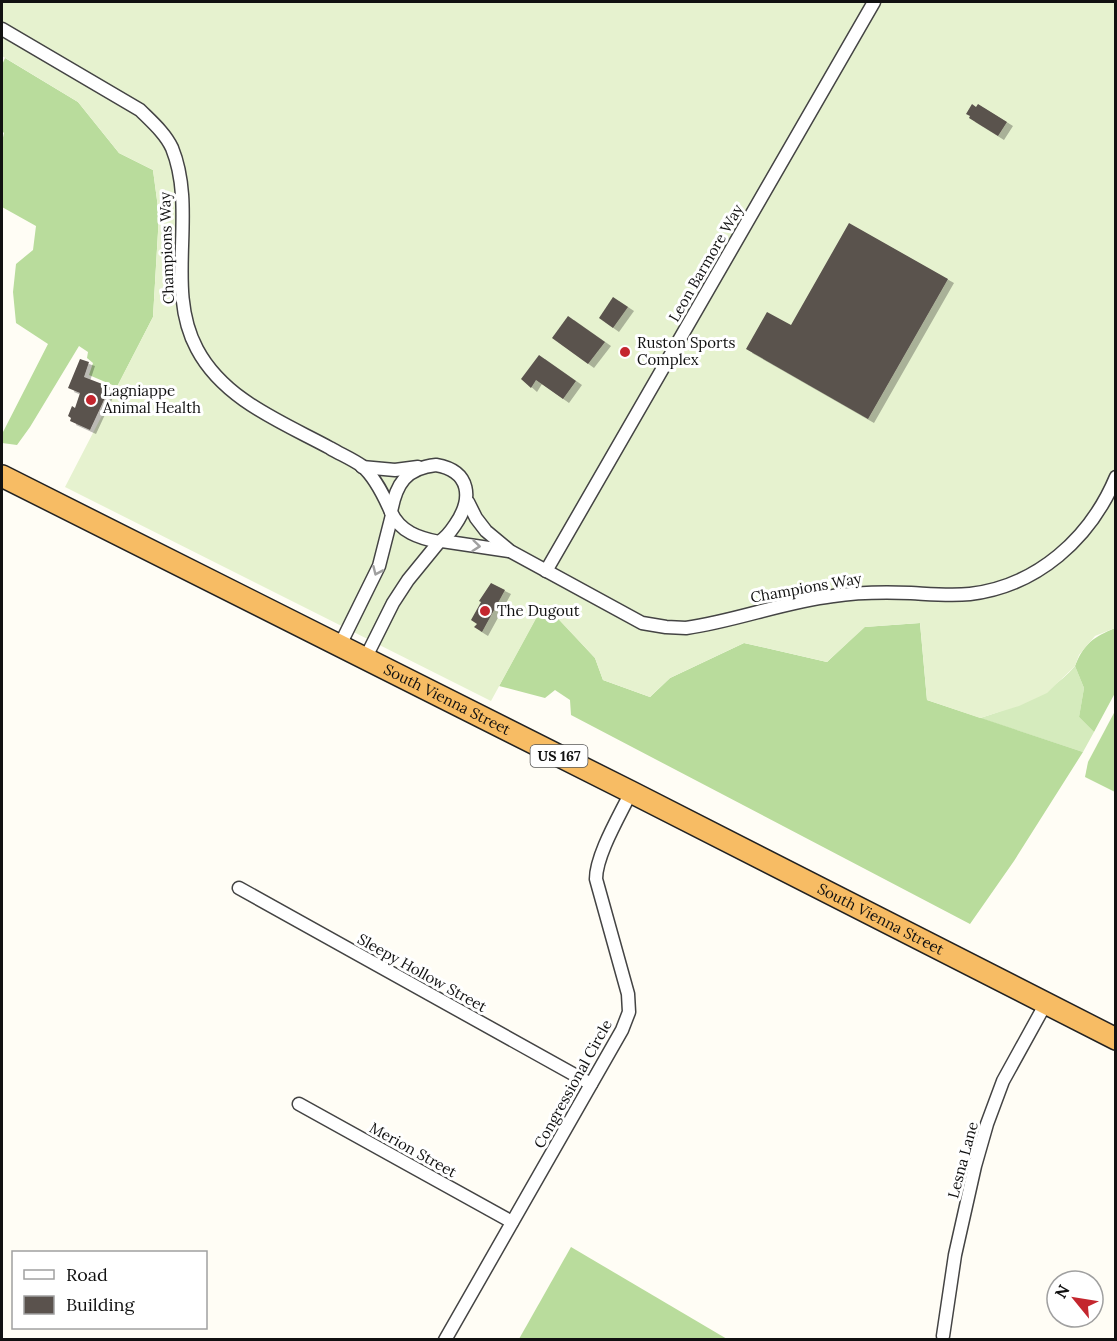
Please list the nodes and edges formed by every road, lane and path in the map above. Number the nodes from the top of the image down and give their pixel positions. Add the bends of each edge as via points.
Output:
1 (874, 2) edge
2 (2, 29) edge
3 (362, 467) junction
4 (420, 467) junction
5 (2, 476) edge
6 (1115, 479) edge
7 (468, 502) junction
8 (391, 513) junction
9 (441, 542) junction
10 (510, 551) junction
11 (546, 571) junction
12 (340, 645) junction
13 (365, 659) junction
14 (631, 792) junction
15 (239, 888) dead end
16 (1046, 1003) junction
17 (1116, 1039) edge
18 (591, 1084) junction
19 (299, 1104) dead end
20 (512, 1222) junction
21 (943, 1336) dead end
22 (445, 1340) edge

1 - 11 street, Leon Barmore Way
2 - 3 street, Champions Way via 140,110 158,128 171,147 180,179 183,296 190,335 197,350 217,377 244,400
3 - 4 street, Champions Way
3 - 8 street, Champions Way via 383,494
4 - 7 street, Champions Way via 436,465 453,470 463,481
4 - 8 street via 400,483
5 - 12 highway, South Vienna Street / US 167
6 - 11 street, Champions Way via 1084,530 1056,559 1014,584 970,594 875,592 832,596 704,625 666,627 626,616
7 - 9 street
7 - 10 street, Champions Way via 486,531
8 - 9 street, Champions Way via 412,534
8 -> 12 street via 379,566
9 -> 10 street, Champions Way
9 - 13 street via 393,603
10 - 11 street, Champions Way
12 - 13 highway, South Vienna Street / US 167
13 - 14 highway, South Vienna Street / US 167
14 - 16 highway, South Vienna Street / US 167
14 - 18 street, Congressional Circle via 598,865 596,879 628,994 628,1012
15 - 18 street, Sleepy Hollow Street
16 - 17 highway, South Vienna Street / US 167
16 - 21 street, Lesna Lane via 1003,1081 987,1124 955,1256
18 - 20 street, Congressional Circle
19 - 20 street, Merion Street
20 - 22 street, Congressional Circle

